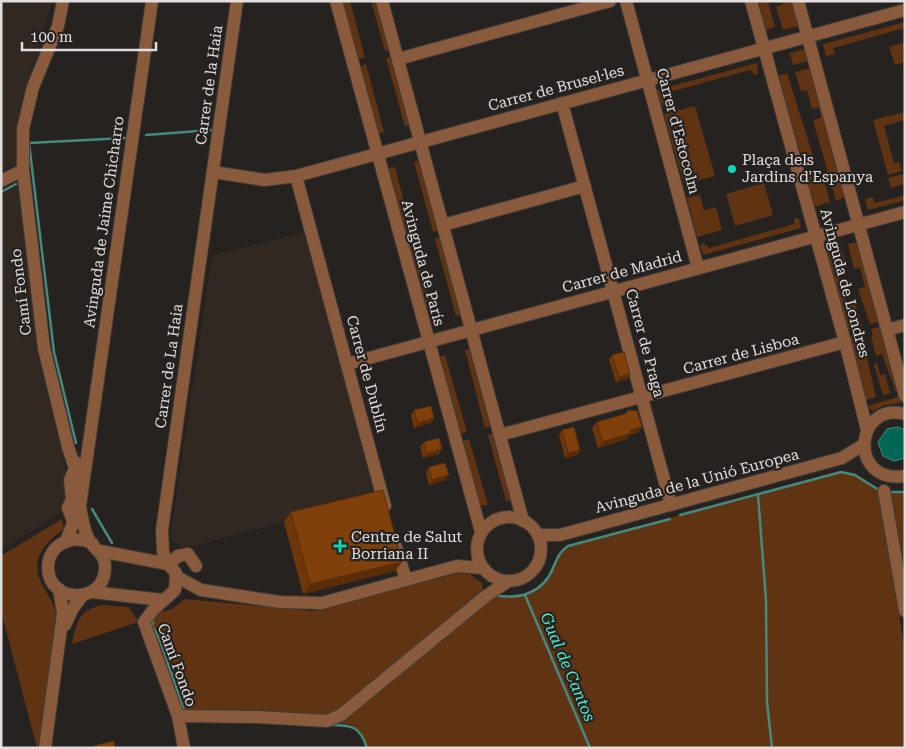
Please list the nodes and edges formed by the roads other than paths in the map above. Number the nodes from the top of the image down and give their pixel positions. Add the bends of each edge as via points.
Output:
1 (63, 1) edge
2 (152, 1) edge
3 (236, 1) edge
4 (336, 1) edge
5 (382, 1) edge
6 (610, 1) edge
7 (626, 1) edge
8 (751, 1) edge
9 (798, 1) edge
10 (905, 10) edge
11 (808, 36) junction
12 (763, 48) junction
13 (398, 59) junction
14 (648, 80) junction
15 (562, 103) junction
16 (420, 142) junction
17 (377, 154) junction
18 (23, 170) junction
19 (213, 172) junction
20 (296, 176) junction
21 (1, 181) edge
22 (585, 186) junction
23 (905, 212) edge
24 (442, 224) junction
25 (859, 225) junction
26 (816, 236) junction
27 (698, 268) junction
28 (614, 292) junction
29 (905, 325) edge
30 (471, 330) junction
31 (887, 330) junction
32 (428, 342) junction
33 (845, 342) junction
34 (347, 364) junction
35 (905, 396) edge
36 (642, 397) junction
37 (905, 414) edge
38 (867, 430) junction
39 (500, 435) junction
40 (864, 445) junction
41 (88, 447) junction
42 (842, 458) junction
43 (870, 464) junction
44 (76, 465) junction
45 (882, 474) junction
46 (901, 476) edge
47 (82, 491) junction
48 (884, 491) junction
49 (671, 505) junction
50 (69, 508) junction
51 (388, 515) edge
52 (523, 520) junction
53 (481, 532) junction
54 (393, 533) edge
55 (538, 535) junction
56 (560, 535) junction
57 (66, 541) junction
58 (96, 547) junction
59 (476, 552) junction
60 (541, 553) junction
61 (168, 564) junction
62 (196, 566) dead end
63 (457, 566) junction
64 (487, 572) junction
65 (177, 577) junction
66 (406, 580) junction
67 (507, 582) junction
68 (59, 590) junction
69 (201, 590) junction
70 (87, 594) junction
71 (486, 596) junction
72 (167, 598) junction
73 (905, 611) edge
74 (62, 632) junction
75 (178, 716) junction
76 (45, 748) edge
77 (184, 748) edge

1 - 18 street, Camí Fondo via 58,26 33,87 23,129
2 - 41 street, Avinguda de Jaime Chicharro
3 - 19 street, Carrer de la Haia
4 - 17 street, Avinguda de París
5 - 13 street, Avinguda de París
6 - 13 street
7 - 14 street, Carrer d'Estocolm
8 - 12 street, Avinguda de Londres
9 - 11 street, Avinguda de Londres
10 - 11 street, Carrer de Brusel·les
11 - 12 street, Carrer de Brusel·les
11 - 25 street, Avinguda de Londres
12 - 14 street, Carrer de Brusel·les
12 - 26 street, Avinguda de Londres
13 - 16 street, Avinguda de París
14 - 15 street, Carrer de Brusel·les
14 - 27 street, Carrer d'Estocolm
15 - 16 street, Carrer de Brusel·les
15 - 22 street, Carrer de Praga
16 - 17 street, Carrer de Brusel·les
16 - 24 street, Avinguda de París
17 - 20 street, Carrer de Brusel·les
17 - 32 street, Avinguda de París
18 - 21 street
18 - 44 street, Camí Fondo via 44,348 68,447
19 - 20 street, Carrer de Brusel·les via 265,180
19 - 61 street, Carrer de La Haia via 162,530 163,552
20 - 34 street, Carrer de Dublín
22 - 24 street
22 - 28 street, Carrer de Praga
23 - 25 street, Carrer de Madrid
24 - 30 street, Avinguda de París
25 - 26 street, Carrer de Madrid
25 - 31 street, Avinguda de Londres
26 - 27 street, Carrer de Madrid
26 - 33 street, Avinguda de Londres
27 - 28 street, Carrer de Madrid
28 - 30 street, Carrer de Madrid
28 - 36 street, Carrer de Praga
29 - 31 street
30 - 32 street, Carrer de Madrid
30 - 39 street, Avinguda de París
31 - 35 street, Avinguda de Londres
32 - 34 street, Carrer de Madrid
32 - 53 street, Avinguda de París
33 - 36 street, Carrer de Lisboa
33 - 38 street, Avinguda de Londres
34 - 51 street, Carrer de Dublín
36 - 39 street, Carrer de Lisboa
36 - 49 street, Carrer de Praga
37 - 38 street via 886,414
38 - 40 street
39 - 52 street, Avinguda de París
40 - 42 street, Avinguda de la Unió Europea
40 - 43 street
41 - 44 street
41 - 47 street, Avinguda de Jaime Chicharro
42 - 43 street, Avinguda de la Unió Europea
42 - 49 street, Avinguda de la Unió Europea
43 - 45 street
44 - 47 street, Camí Fondo
44 - 50 street via 70,480 72,499
45 - 46 street
45 - 48 street
46 - 48 street
47 - 50 street, Avinguda de Jaime Chicharro
48 - 73 street
49 - 56 street, Avinguda de la Unió Europea
50 - 57 street via 74,524
50 - 58 street via 83,523
52 - 53 street via 496,520
52 - 55 street
53 - 59 street
54 - 66 street
55 - 56 street, Avinguda de la Unió Europea
55 - 60 street
56 - 60 street, Avinguda de la Unió Europea
57 - 58 street via 79,539
57 - 68 street via 55,548 49,560 50,579
58 - 61 street
58 - 70 street via 105,563 104,576
59 - 63 street
59 - 64 street
60 - 67 street via 533,571 526,577
61 - 62 street via 178,556 188,554
61 - 65 street
63 - 64 street
63 - 66 street
64 - 67 street
64 - 71 street
65 - 69 street
65 - 72 street via 175,590
66 - 69 street via 322,603 280,602
67 - 71 street
68 - 70 street via 70,595
68 - 74 street
69 - 72 street
70 - 72 street
70 - 74 street via 73,608
71 - 75 street via 341,715 327,721
72 - 75 street, Camí Fondo via 144,622
74 - 76 street
75 - 77 street, Camí Fondo

